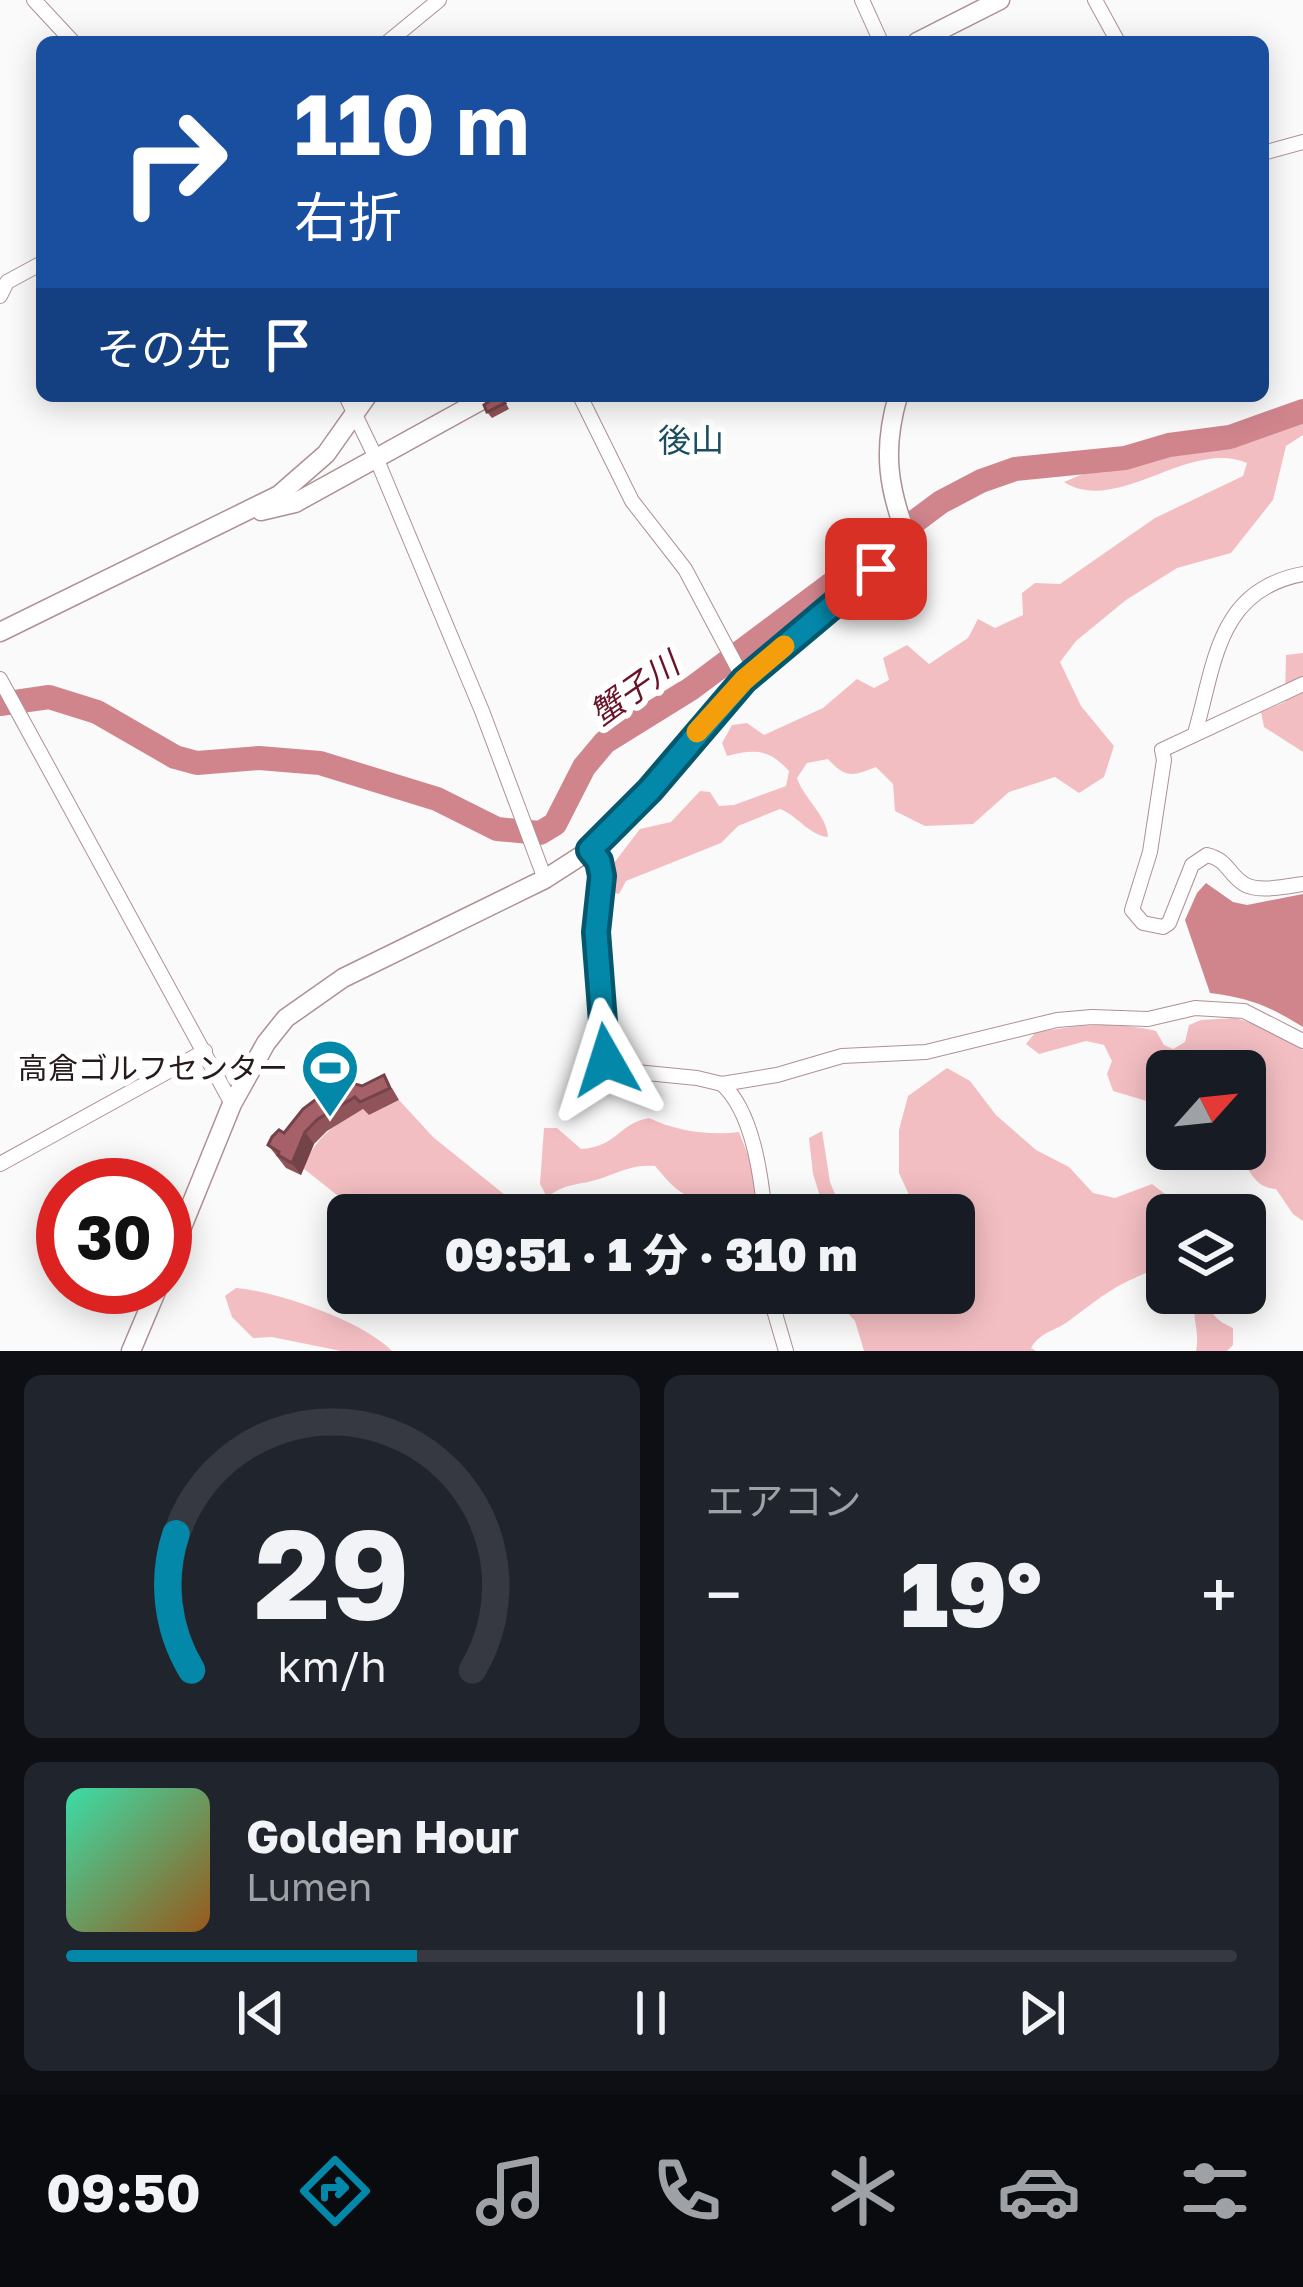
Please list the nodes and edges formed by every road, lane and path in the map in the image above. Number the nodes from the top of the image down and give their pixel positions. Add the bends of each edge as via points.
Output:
1 (34, 0) edge
2 (440, 0) edge
3 (862, 0) edge
4 (1000, 0) edge
5 (1094, 0) edge
6 (67, 36) edge
7 (408, 36) edge
8 (878, 36) edge
9 (929, 36) edge
10 (1115, 36) edge
11 (1303, 142) edge
12 (1269, 151) edge
13 (36, 266) edge
14 (0, 296) edge
15 (356, 402) edge
16 (357, 402) edge
17 (478, 402) edge
18 (583, 402) edge
19 (896, 402) edge
20 (377, 460) junction
21 (250, 512) junction
22 (1303, 574) edge
23 (0, 632) edge
24 (736, 666) junction
25 (3, 684) edge
26 (1303, 684) edge
27 (1195, 733) junction
28 (590, 850) junction
29 (545, 879) junction
30 (1303, 884) edge
31 (1303, 1041) edge
32 (205, 1051) junction
33 (722, 1084) junction
34 (232, 1104) junction
35 (0, 1164) edge
36 (762, 1194) edge
37 (192, 1203) edge
38 (147, 1314) edge
39 (775, 1314) edge
40 (131, 1351) edge
41 (786, 1351) edge

1 - 6 street
2 - 7 street
3 - 8 street
4 - 9 main road
5 - 10 street
11 - 12 street
13 - 14 street via 7,282
15 - 21 main road via 326,454
16 - 20 street
17 - 20 main road
18 - 24 street via 632,501 685,569
19 - 24 main road via 886,463 909,542
20 - 21 main road via 295,503
20 - 29 street
21 - 23 main road
22 - 27 street via 1261,592 1222,632
24 - 28 main road via 650,790
25 - 32 street
26 - 27 street
27 - 30 street via 1162,750 1136,917 1156,927 1169,923 1192,865 1207,855 1253,887
28 - 29 main road
28 - 33 street via 602,876 596,932 606,1060 628,1074
29 - 34 main road via 310,998 266,1042
31 - 33 street via 1244,1011 1195,1009 1148,1019 1057,1020 926,1052 842,1056
32 - 34 street
32 - 35 street
33 - 36 street via 757,1154
34 - 37 main road
38 - 40 main road
39 - 41 street

